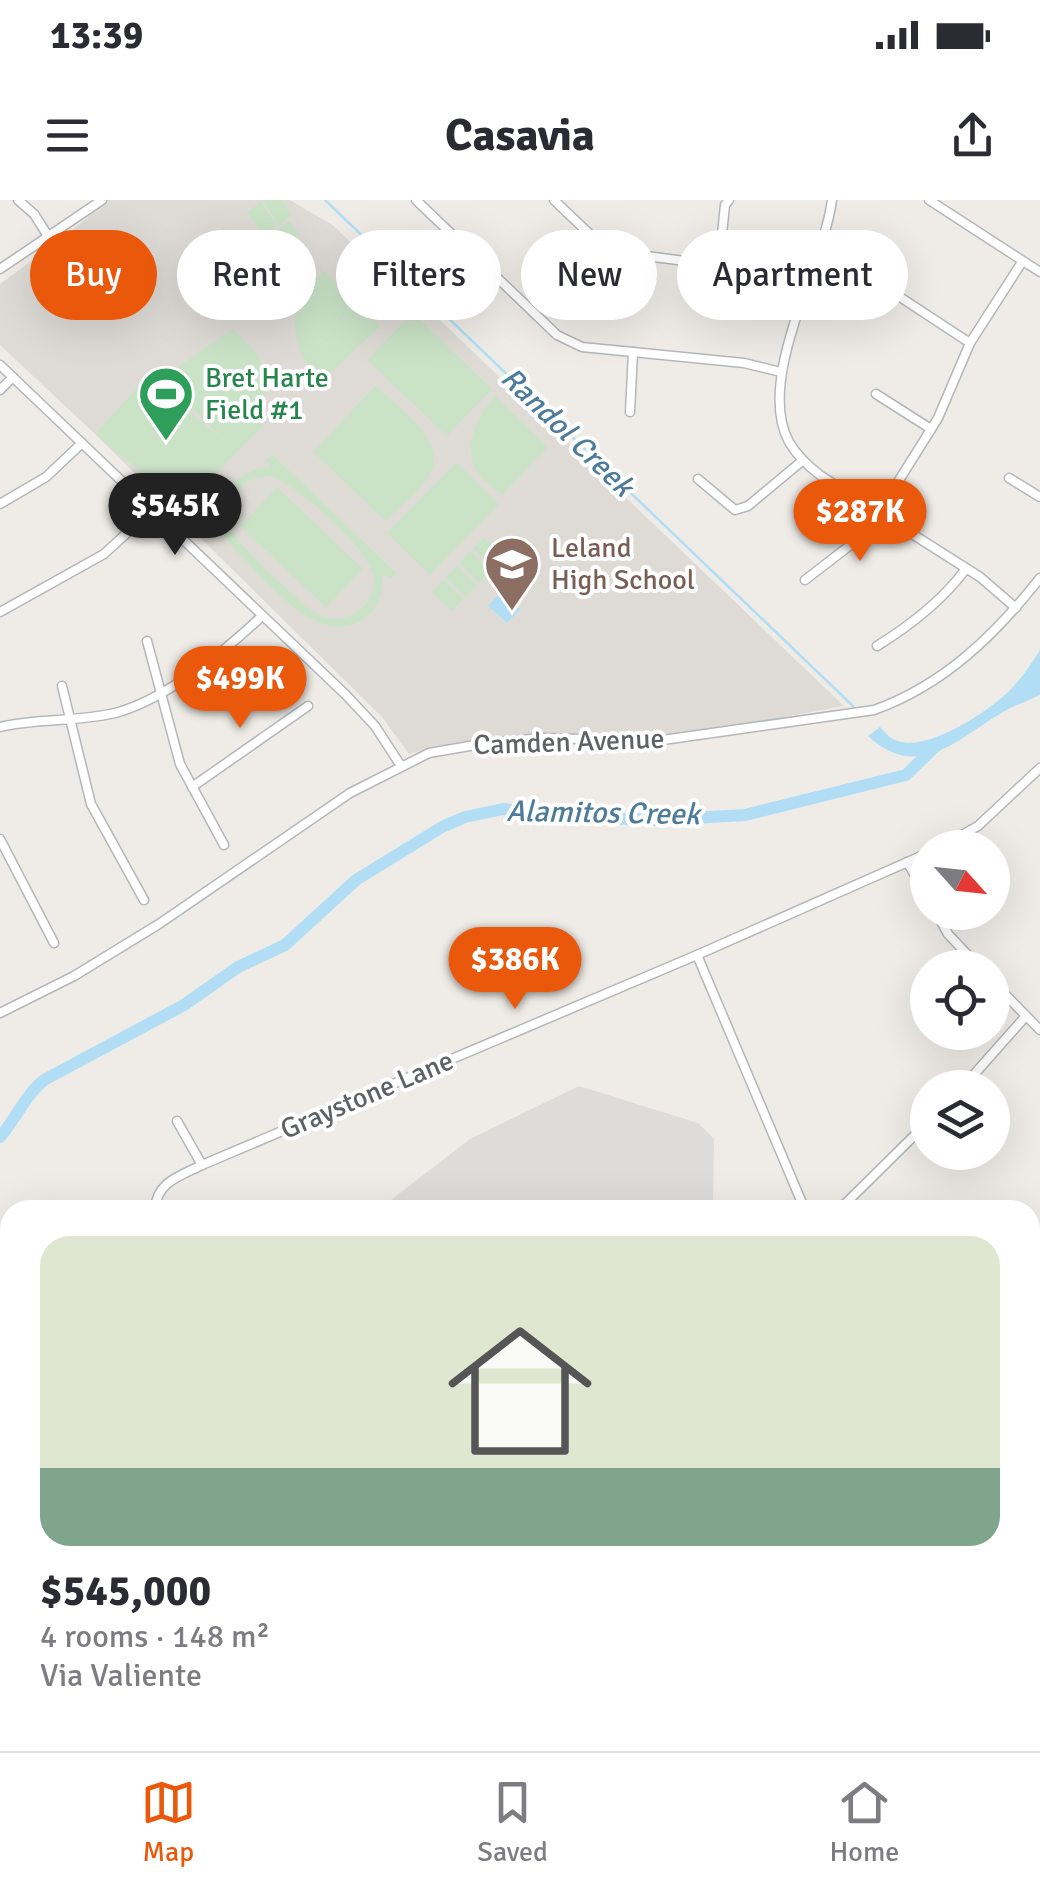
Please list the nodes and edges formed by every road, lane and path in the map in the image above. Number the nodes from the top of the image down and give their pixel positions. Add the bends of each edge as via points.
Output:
1 (18, 200) edge
2 (102, 200) edge
3 (416, 200) edge
4 (554, 200) edge
5 (730, 200) edge
6 (832, 200) edge
7 (932, 201) edge
8 (44, 230) edge
9 (57, 230) edge
10 (723, 230) edge
11 (823, 230) edge
12 (30, 248) edge
13 (677, 259) edge
14 (1022, 262) junction
15 (0, 269) edge
16 (1040, 272) edge
17 (908, 301) edge
18 (797, 320) edge
19 (970, 343) junction
20 (633, 352) junction
21 (0, 365) edge
22 (781, 372) junction
23 (13, 377) junction
24 (0, 390) edge
25 (876, 394) dead end
26 (630, 412) dead end
27 (932, 429) junction
28 (82, 443) junction
29 (802, 461) junction
30 (1009, 478) dead end
31 (698, 480) dead end
32 (1040, 497) edge
33 (0, 504) edge
34 (152, 510) junction
35 (879, 513) junction
36 (966, 570) junction
37 (1040, 578) edge
38 (805, 580) dead end
39 (1016, 608) junction
40 (0, 612) edge
41 (262, 616) junction
42 (147, 642) dead end
43 (877, 646) dead end
44 (62, 686) dead end
45 (163, 692) junction
46 (308, 706) dead end
47 (70, 719) junction
48 (0, 728) edge
49 (401, 766) junction
50 (1040, 768) edge
51 (192, 787) junction
52 (971, 830) edge
53 (0, 840) edge
54 (224, 845) dead end
55 (908, 862) joint
56 (910, 866) edge
57 (144, 900) dead end
58 (946, 930) edge
59 (54, 944) dead end
60 (963, 950) edge
61 (696, 955) junction
62 (1010, 1001) edge
63 (0, 1013) edge
64 (1024, 1017) junction
65 (1040, 1030) edge
66 (978, 1070) edge
67 (177, 1121) dead end
68 (910, 1140) edge
69 (202, 1165) junction
70 (157, 1200) edge
71 (801, 1200) edge
72 (848, 1200) edge

1 - 8 street
2 - 9 street
3 - 20 street via 557,336 582,347
4 - 13 street via 599,243
5 - 10 street
6 - 11 street
7 - 14 street
12 - 15 street
14 - 16 street
14 - 19 street
17 - 19 street
18 - 22 street
19 - 27 street
20 - 22 street
20 - 26 street
21 - 23 street
22 - 29 street via 780,417
23 - 24 street
23 - 28 street
25 - 27 street
27 - 35 street
28 - 33 street via 46,477
28 - 34 street
29 - 31 street via 735,510
29 - 35 street
30 - 32 street
34 - 40 street via 92,562
34 - 41 street
35 - 36 street
35 - 38 street via 855,545
36 - 39 street
36 - 43 street via 911,625
37 - 39 street, Camden Avenue
39 - 49 street, Camden Avenue via 936,680 866,712 656,740 487,743 439,750
41 - 45 street
41 - 49 street via 363,712
42 - 45 street
44 - 47 street
45 - 47 street via 114,713
45 - 51 street
46 - 51 street
47 - 48 street
47 - 57 street via 91,804
49 - 63 street, Camden Avenue via 350,793 160,924
50 - 52 street
51 - 54 street
53 - 59 street
55 - 56 street
55 - 61 street, Graystone Lane
58 - 60 street
61 - 69 street, Graystone Lane
61 - 71 street
62 - 64 street
64 - 65 street
64 - 66 street
67 - 69 street
68 - 72 street
69 - 70 street, Graystone Lane via 168,1182

